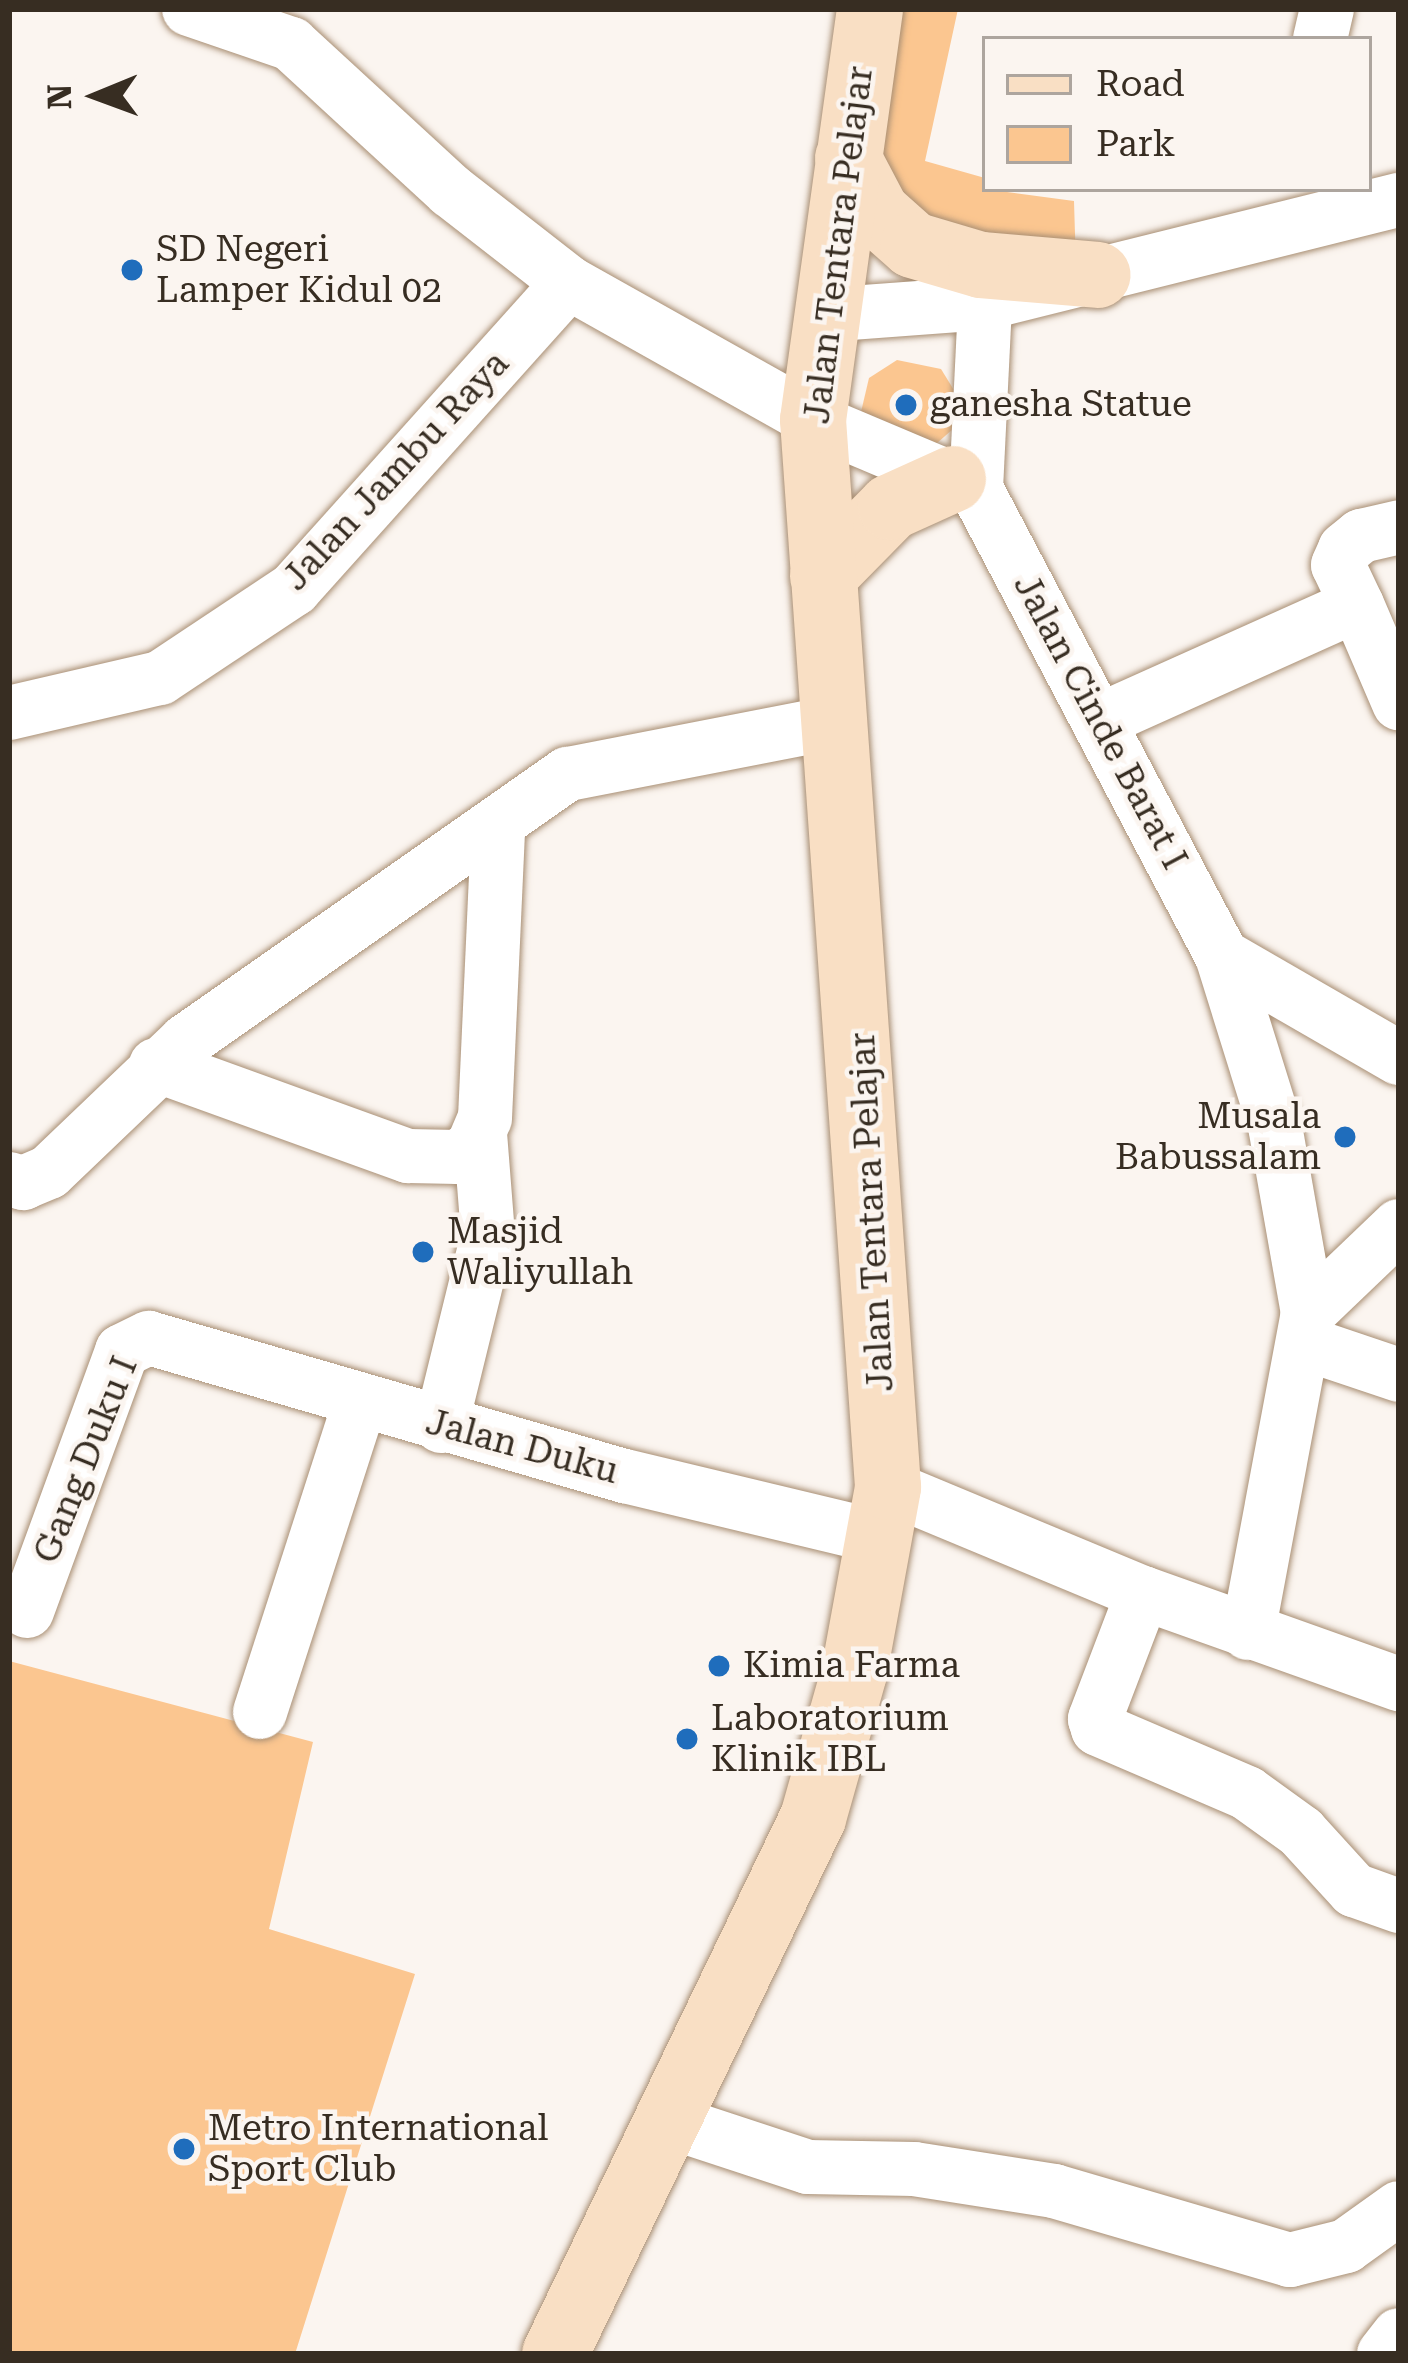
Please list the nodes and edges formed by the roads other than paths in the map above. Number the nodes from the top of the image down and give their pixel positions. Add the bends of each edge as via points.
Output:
1 (190, 9) edge
2 (870, 9) edge
3 (270, 20) edge
4 (848, 158) junction
5 (1399, 200) edge
6 (1280, 209) edge
7 (1098, 275) junction
8 (569, 283) junction
9 (986, 303) junction
10 (823, 315) junction
11 (813, 420) junction
12 (965, 484) junction
13 (1399, 527) edge
14 (823, 576) junction
15 (1357, 605) junction
16 (1399, 703) edge
17 (9, 713) edge
18 (1103, 718) junction
19 (835, 722) junction
20 (498, 829) junction
21 (1222, 956) junction
22 (1399, 1058) edge
23 (156, 1065) junction
24 (480, 1134) junction
25 (11, 1180) edge
26 (1399, 1226) edge
27 (1306, 1328) junction
28 (169, 1340) joint
29 (1399, 1375) edge
30 (360, 1403) junction
31 (441, 1426) junction
32 (884, 1512) junction
33 (1143, 1593) junction
34 (27, 1611) dead end
35 (1248, 1633) junction
36 (1399, 1684) edge
37 (260, 1712) dead end
38 (1399, 1906) edge
39 (671, 2122) junction
40 (1396, 2214) edge
41 (1399, 2335) edge
42 (555, 2354) edge
43 (1384, 2354) edge

1 - 3 street
2 - 4 main road, Jalan Tentara Pelajar
3 - 8 street via 451,191
4 - 7 main road via 877,213 913,245 981,265
4 - 10 main road, Jalan Tentara Pelajar
5 - 6 street
6 - 7 street
7 - 9 street
8 - 11 street
8 - 17 street, Jalan Jambu Raya via 294,589 160,678
9 - 10 street
9 - 12 street
10 - 11 main road, Jalan Tentara Pelajar
11 - 12 street
11 - 14 main road, Jalan Tentara Pelajar
12 - 14 main road via 891,507
12 - 18 street, Jalan Cinde Barat I
13 - 15 street via 1361,536 1345,549 1338,566
14 - 19 main road, Jalan Tentara Pelajar
15 - 16 street
15 - 18 street
18 - 21 street, Jalan Cinde Barat I
19 - 20 street via 568,774
19 - 32 main road, Jalan Tentara Pelajar
20 - 23 street
20 - 24 street
21 - 22 street
21 - 27 street, Jalan Cinde Barat I via 1275,1126
23 - 24 street via 421,1160 458,1157
23 - 25 street via 49,1172
24 - 31 street via 488,1235
26 - 27 street
27 - 29 street
27 - 35 street
28 - 30 street, Jalan Duku
28 - 34 street, Gang Duku I via 134,1342 122,1352
30 - 31 street, Jalan Duku
30 - 37 street
31 - 32 street, Jalan Duku
32 - 33 street, Jalan Duku
32 - 39 main road, Jalan Tentara Pelajar via 854,1673 813,1818
33 - 35 street, Jalan Duku
33 - 38 street via 1095,1719 1098,1730 1247,1793 1301,1832 1354,1890
35 - 36 street, Jalan Duku
39 - 40 street via 808,2167 914,2169 1054,2191 1290,2260 1346,2246
39 - 42 main road, Jalan Tentara Pelajar
41 - 43 street

